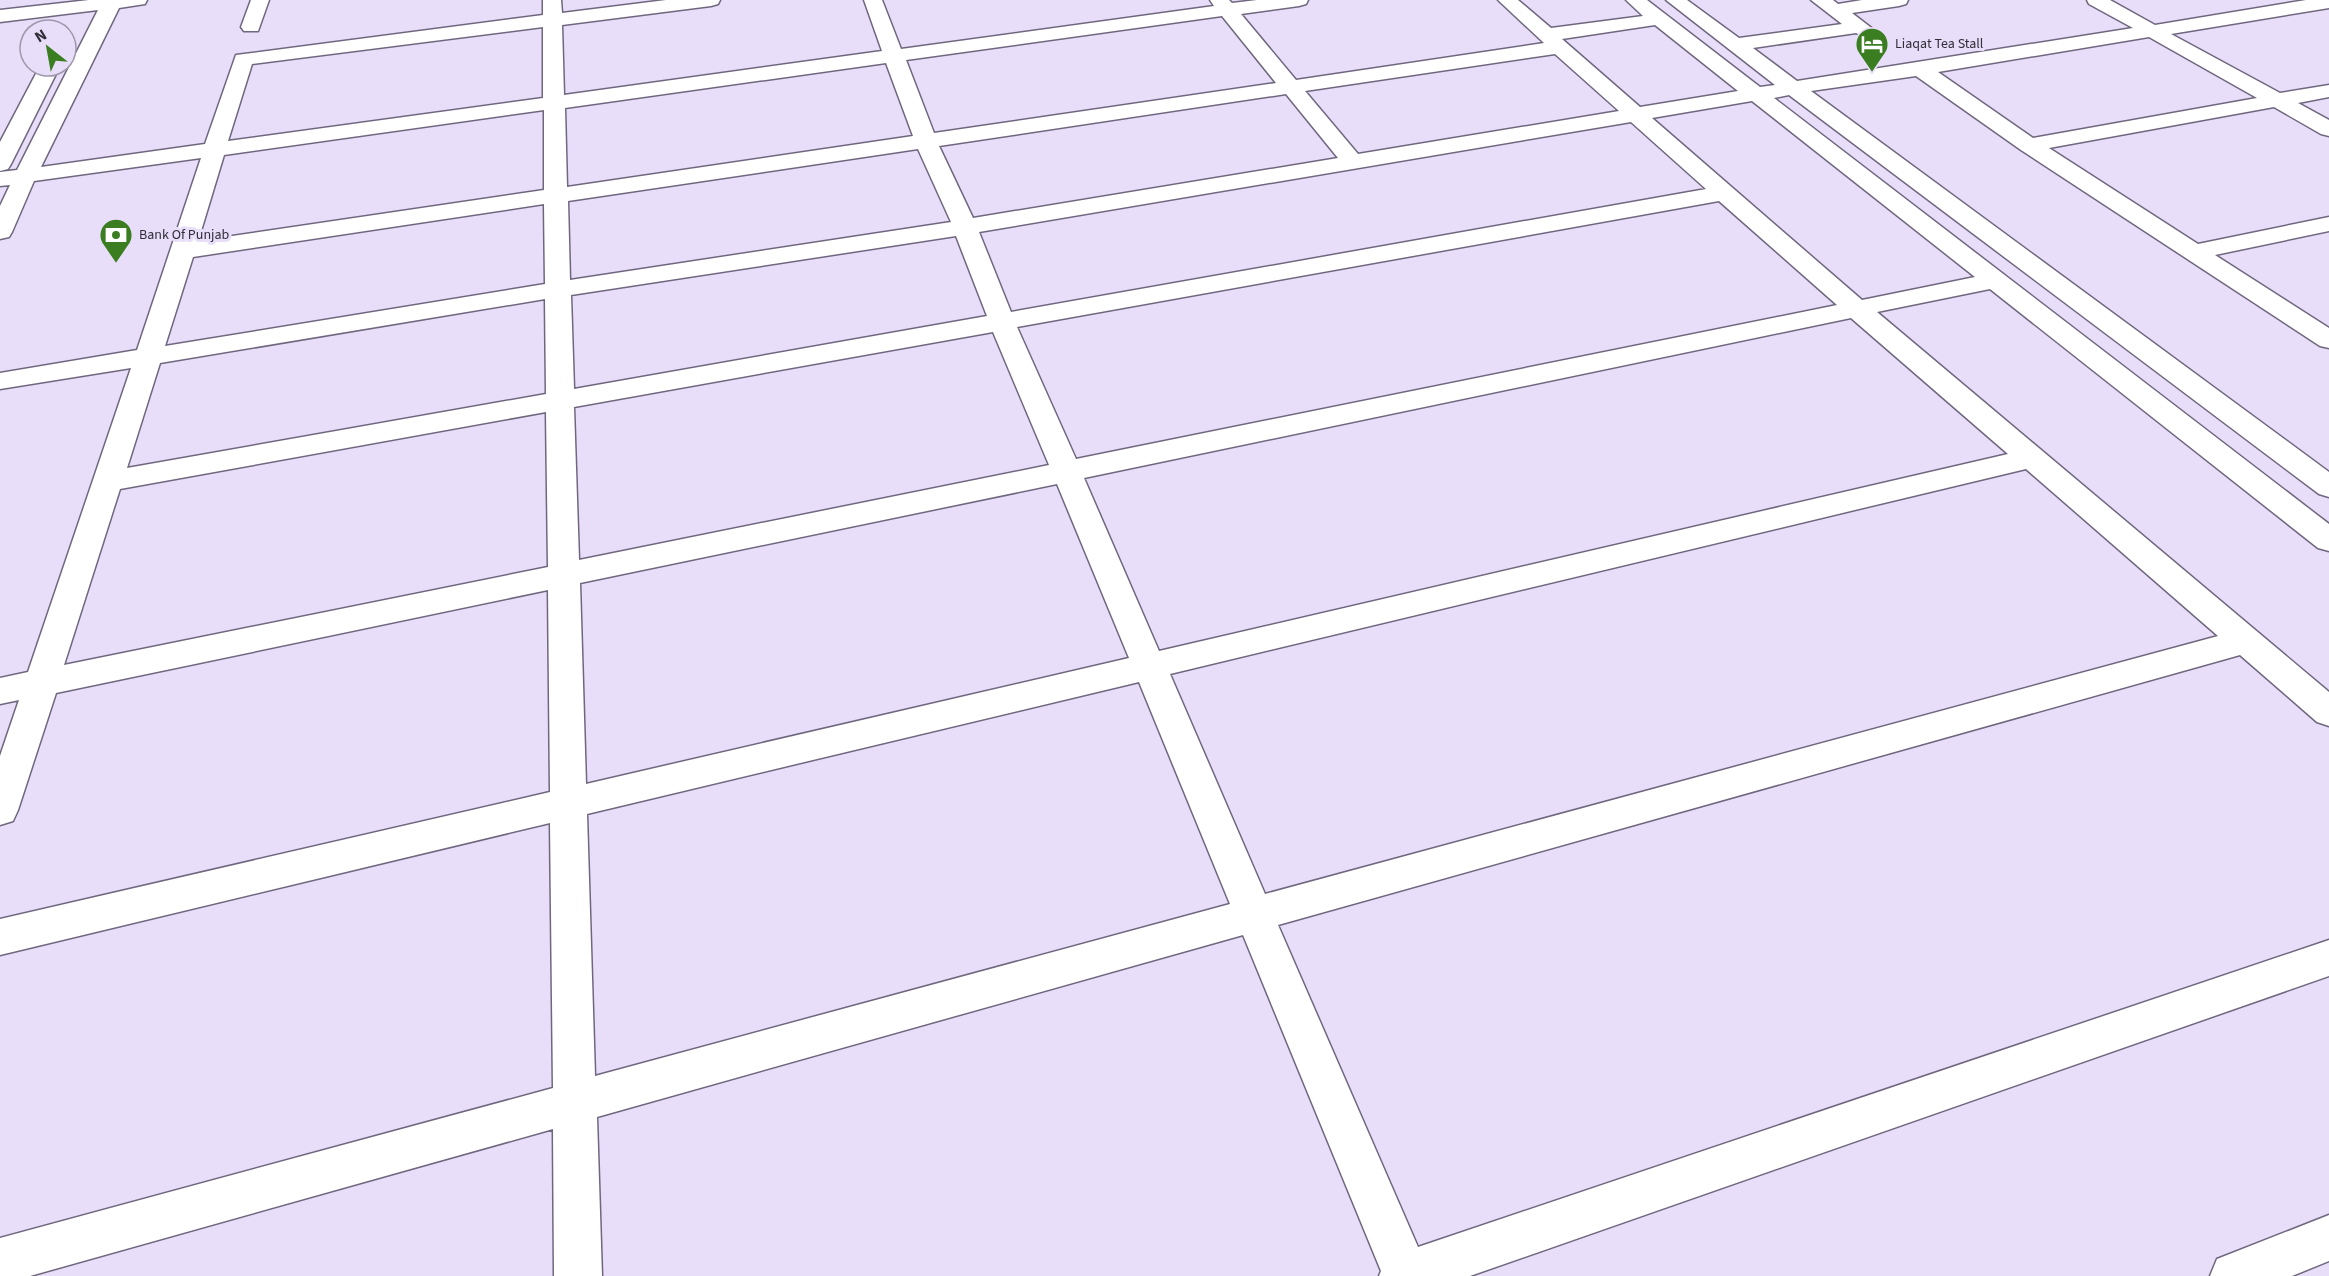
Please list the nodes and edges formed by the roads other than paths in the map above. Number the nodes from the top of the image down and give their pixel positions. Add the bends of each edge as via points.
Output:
1 (138, 0) edge
2 (260, 0) edge
3 (711, 0) edge
4 (873, 0) edge
5 (1299, 0) edge
6 (1507, 0) edge
7 (1635, 0) edge
8 (1899, 0) edge
9 (2096, 0) edge
10 (113, 2) edge
11 (2329, 2) edge
12 (82, 3) edge
13 (1223, 5) edge
14 (1827, 5) edge
15 (552, 10) edge
16 (1667, 10) edge
17 (0, 16) edge
18 (75, 18) edge
19 (251, 27) dead end
20 (1860, 27) junction
21 (2152, 31) junction
22 (1878, 40) dead end
23 (1553, 41) junction
24 (1735, 45) junction
25 (894, 56) junction
26 (1920, 69) junction
27 (44, 78) edge
28 (1291, 87) junction
29 (1793, 88) junction
30 (2329, 91) edge
31 (1756, 94) junction
32 (2278, 100) junction
33 (554, 102) junction
34 (1636, 114) junction
35 (2329, 129) edge
36 (926, 141) junction
37 (2029, 145) junction
38 (215, 149) junction
39 (1353, 162) junction
40 (0, 164) edge
41 (25, 176) junction
42 (0, 179) edge
43 (1725, 193) junction
44 (557, 195) junction
45 (2329, 224) edge
46 (965, 228) junction
47 (0, 232) edge
48 (183, 251) junction
49 (2193, 252) junction
50 (1996, 280) junction
51 (559, 289) junction
52 (1858, 309) junction
53 (1002, 322) junction
54 (2329, 340) edge
55 (148, 357) junction
56 (0, 381) edge
57 (561, 400) junction
58 (2032, 458) junction
59 (1067, 471) junction
60 (108, 481) junction
61 (2329, 487) edge
62 (2329, 540) edge
63 (564, 574) junction
64 (2245, 641) junction
65 (1150, 666) junction
66 (42, 682) junction
67 (0, 691) edge
68 (2329, 712) edge
69 (569, 803) junction
70 (0, 810) edge
71 (1254, 915) junction
72 (0, 937) edge
73 (2329, 958) edge
74 (575, 1102) junction
75 (2329, 1238) edge
76 (0, 1261) edge
77 (578, 1276) edge
78 (1406, 1276) edge
79 (2234, 1276) edge

1 - 10 street
2 - 19 street
3 - 15 street
4 - 25 street
5 - 13 street
6 - 23 street
7 - 16 street
8 - 14 street
9 - 21 street
10 - 12 street
10 - 41 street
11 - 21 street
12 - 17 street
12 - 18 street
13 - 25 street
13 - 28 street
14 - 20 street
15 - 33 street
15 - 38 street via 243,59
16 - 23 street
16 - 24 street
16 - 31 street
20 - 22 street
20 - 24 street
21 - 26 street
21 - 32 street
23 - 28 street
23 - 34 street
24 - 29 street
25 - 33 street
25 - 36 street
26 - 29 street
26 - 37 street
27 - 40 street
28 - 36 street
28 - 39 street
29 - 31 street
29 - 61 street
30 - 32 street
31 - 34 street
31 - 50 street
32 - 35 street
32 - 37 street
33 - 38 street
33 - 44 street
34 - 39 street
34 - 43 street
36 - 44 street
36 - 46 street
37 - 49 street
38 - 41 street
38 - 48 street
39 - 46 street
41 - 42 street
41 - 47 street
43 - 52 street
43 - 53 street
44 - 48 street
44 - 51 street
45 - 49 street
46 - 51 street
46 - 53 street
48 - 55 street
49 - 54 street
50 - 52 street
50 - 62 street
51 - 55 street
51 - 57 street
52 - 58 street
52 - 59 street
53 - 57 street
53 - 59 street
55 - 56 street
55 - 60 street
57 - 60 street
57 - 63 street
58 - 64 street
58 - 65 street
59 - 63 street
59 - 65 street
60 - 66 street
63 - 66 street
63 - 69 street
64 - 68 street
64 - 71 street
65 - 69 street
65 - 71 street
66 - 67 street
66 - 70 street
69 - 72 street
69 - 74 street
71 - 74 street
71 - 78 street
73 - 78 street
74 - 76 street
74 - 77 street
75 - 79 street

